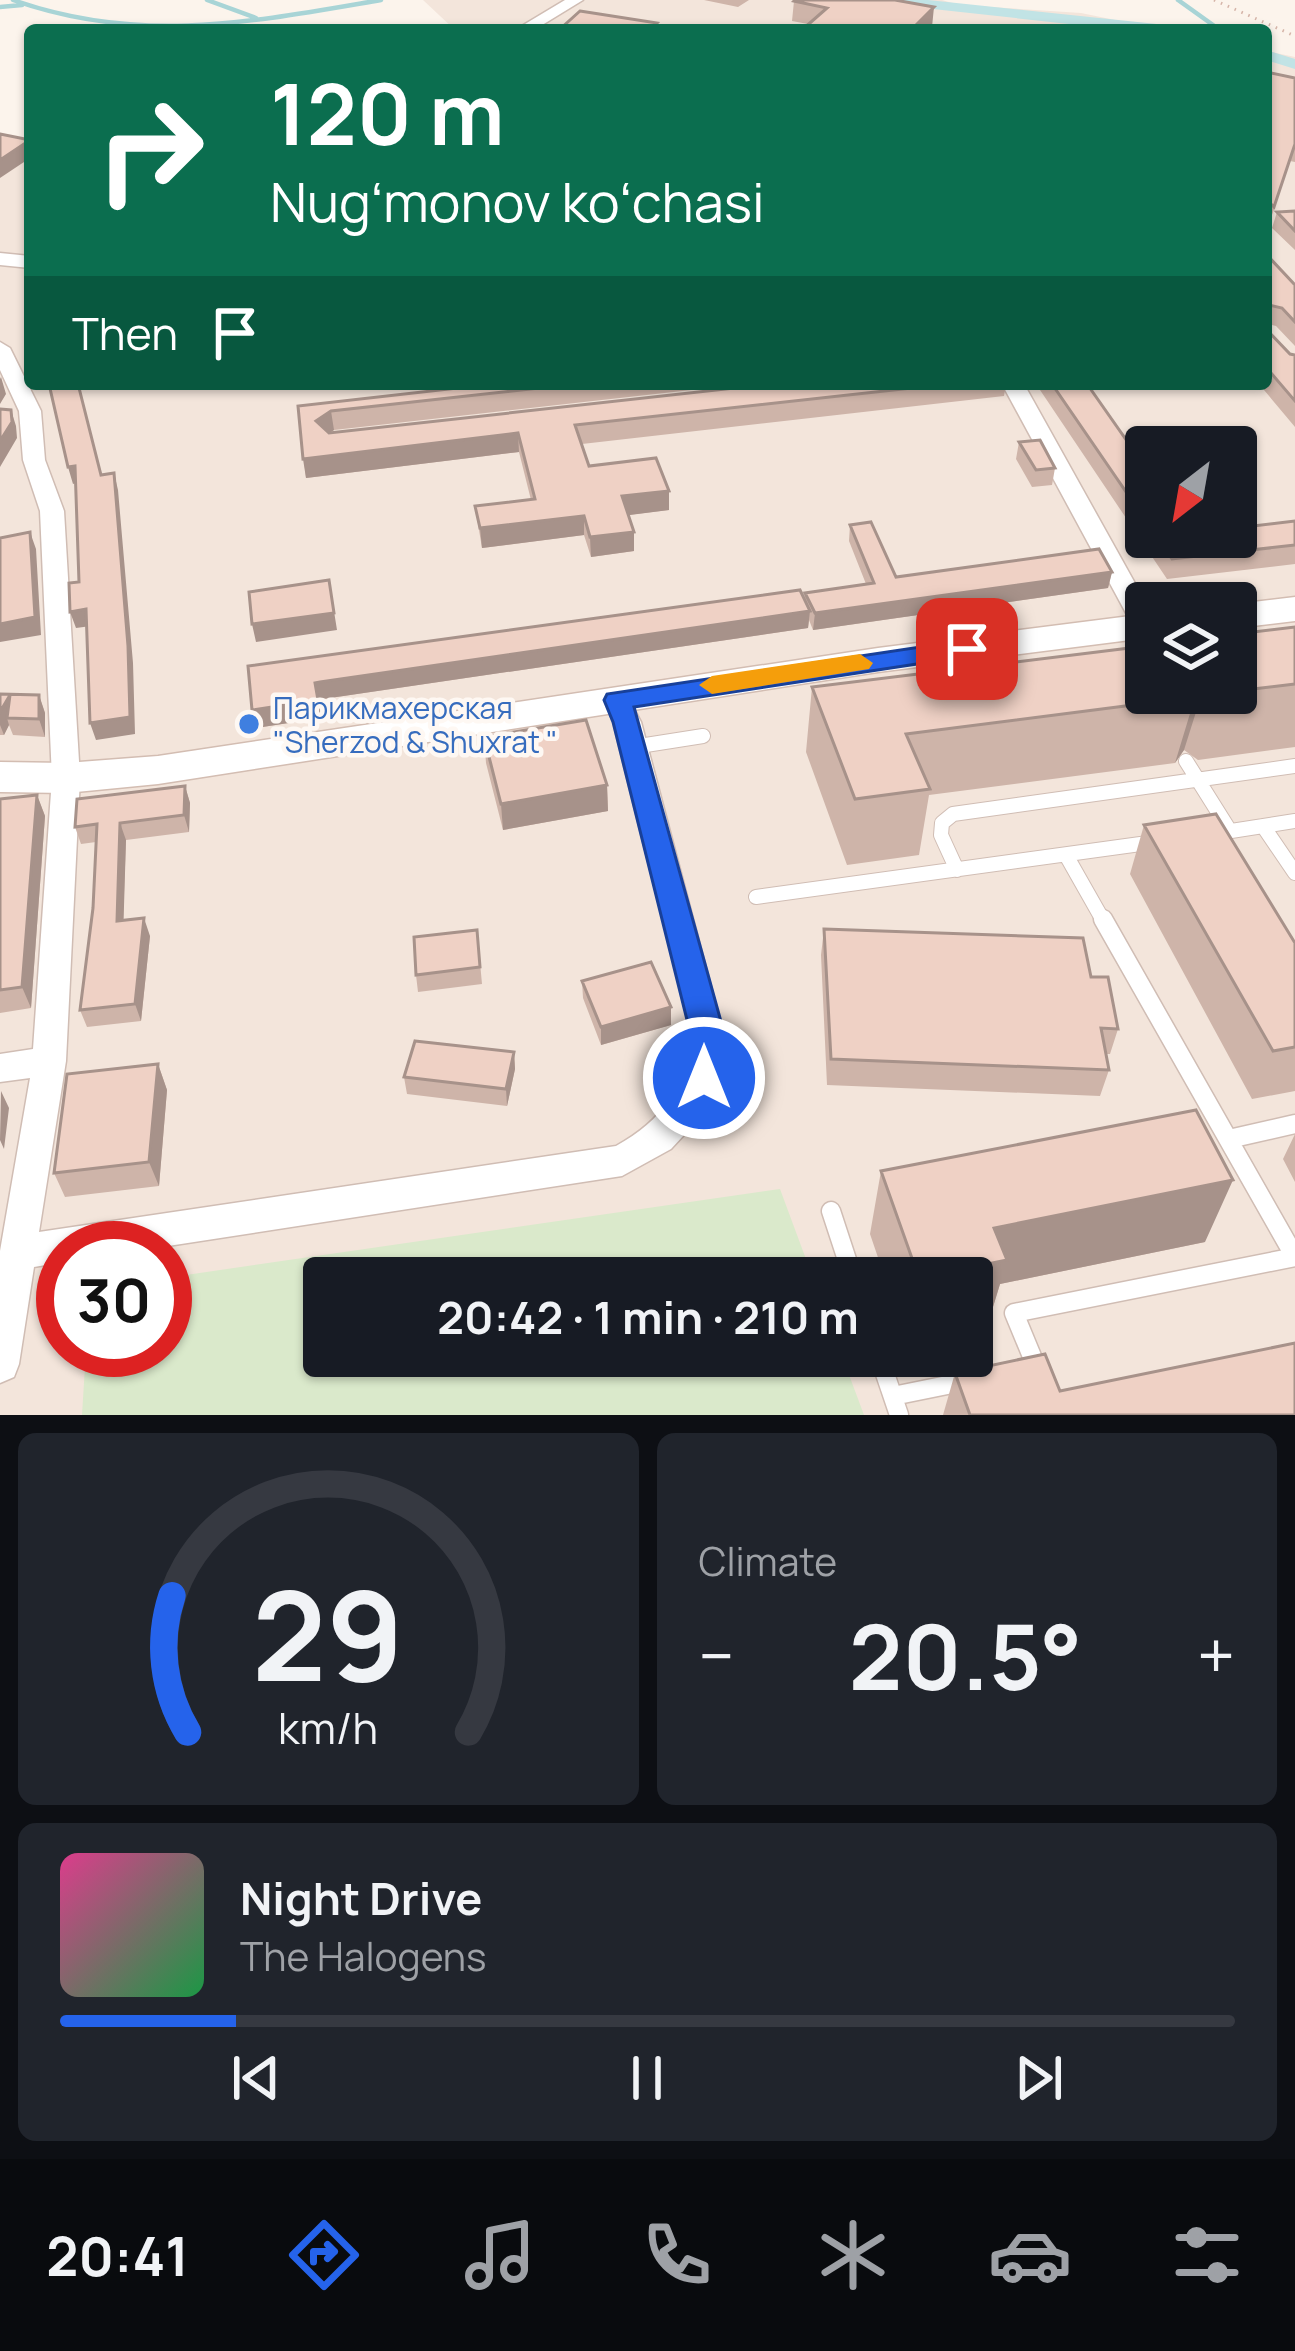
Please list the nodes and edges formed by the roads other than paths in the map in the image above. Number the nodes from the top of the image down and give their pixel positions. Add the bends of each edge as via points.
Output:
1 (576, 0) edge
2 (534, 24) edge
3 (0, 348) edge
4 (1017, 390) edge
5 (0, 410) edge
6 (30, 411) junction
7 (1125, 585) edge
8 (1295, 609) edge
9 (1257, 614) edge
10 (1125, 632) edge
11 (617, 700) junction
12 (703, 736) dead end
13 (633, 747) junction
14 (1186, 761) dead end
15 (1295, 766) edge
16 (0, 777) edge
17 (66, 778) junction
18 (1198, 779) junction
19 (1295, 821) edge
20 (1263, 826) junction
21 (1230, 831) junction
22 (1179, 839) edge
23 (1213, 854) edge
24 (1066, 855) junction
25 (957, 870) junction
26 (1295, 873) edge
27 (756, 897) dead end
28 (50, 1061) junction
29 (0, 1069) edge
30 (1295, 1124) edge
31 (1229, 1139) junction
32 (830, 1211) dead end
33 (19, 1252) junction
34 (846, 1257) edge
35 (0, 1364) edge
36 (1016, 1371) junction
37 (887, 1377) edge
38 (1049, 1399) edge
39 (896, 1406) edge

1 - 2 street
3 - 6 street
4 - 7 street
5 - 6 street
6 - 17 street via 34,460 52,511
8 - 9 main road
10 - 11 main road
11 - 13 street
11 - 17 main road
12 - 13 lane
13 - 33 street via 708,1036 704,1078 660,1141 622,1161
14 - 18 lane
15 - 18 lane
16 - 17 main road
17 - 28 street
18 - 21 lane
18 - 25 lane via 952,814 941,836
19 - 20 lane
20 - 21 lane
20 - 26 lane
21 - 23 lane via 1202,836
22 - 24 lane
24 - 25 lane
24 - 31 lane
25 - 27 lane
28 - 29 street
28 - 33 street
30 - 31 lane
31 - 36 lane via 1295,1257 1014,1313
32 - 34 lane
33 - 35 street
36 - 38 lane
36 - 39 lane
37 - 39 lane

